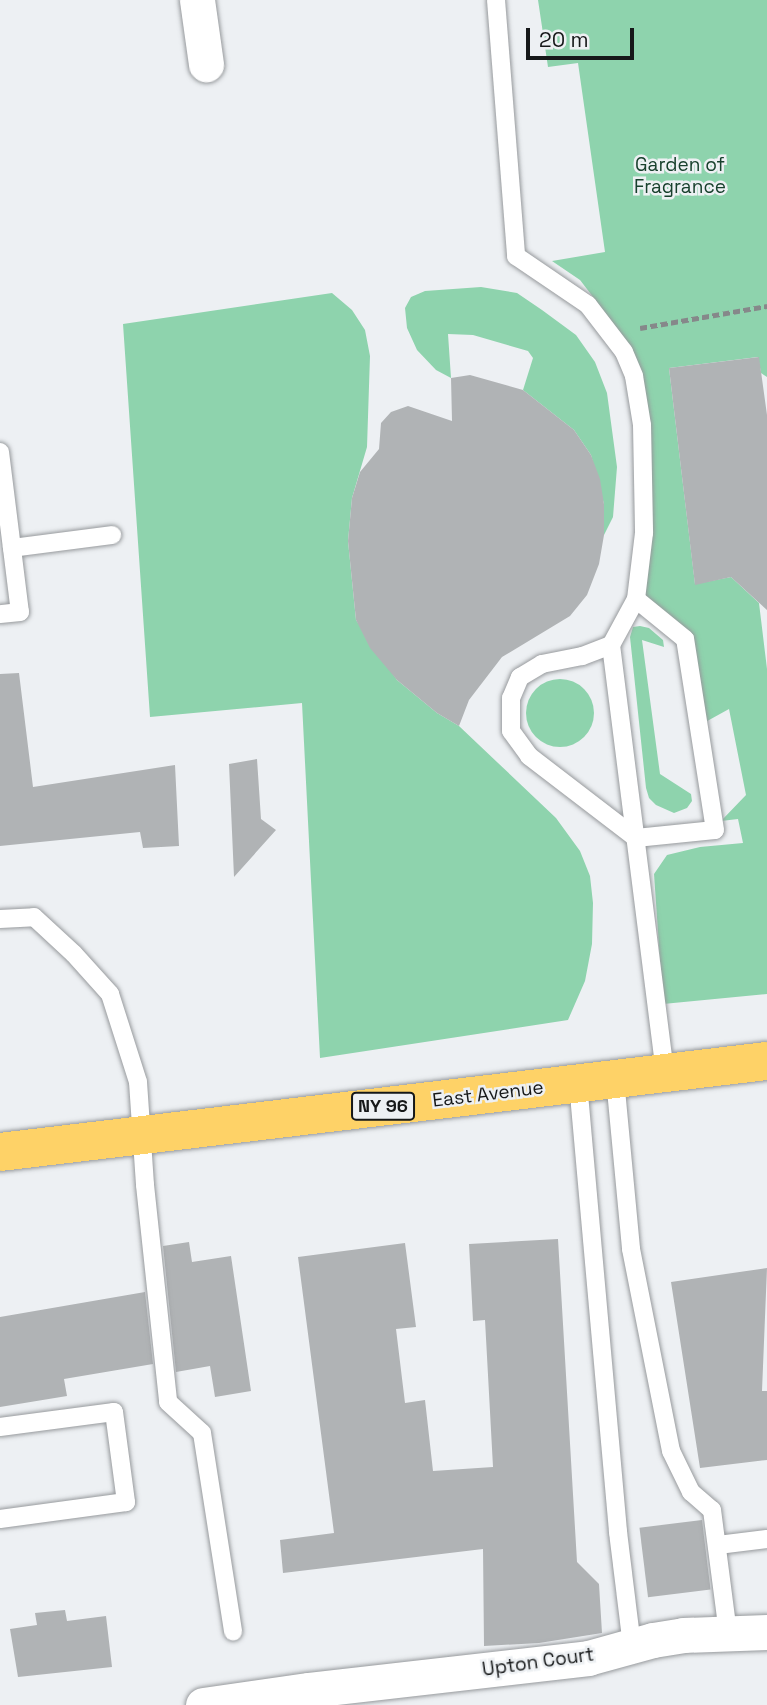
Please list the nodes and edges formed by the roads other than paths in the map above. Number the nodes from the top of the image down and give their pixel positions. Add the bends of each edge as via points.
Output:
1 (197, 0) edge
2 (496, 0) edge
3 (206, 64) dead end
4 (0, 452) edge
5 (112, 535) dead end
6 (12, 548) junction
7 (636, 599) junction
8 (0, 614) edge
9 (611, 645) junction
10 (636, 838) junction
11 (0, 919) edge
12 (767, 1061) edge
13 (665, 1073) junction
14 (596, 1081) junction
15 (140, 1135) junction
16 (0, 1152) edge
17 (0, 1427) edge
18 (0, 1519) edge
19 (767, 1539) edge
20 (718, 1545) junction
21 (233, 1632) dead end
22 (767, 1632) edge
23 (728, 1634) junction
24 (632, 1646) junction
25 (308, 1700) edge
26 (203, 1705) edge

1 - 3 street
2 - 7 lane via 516,256 588,305 624,352 634,376 642,425 643,533
4 - 6 lane
5 - 6 lane
6 - 8 lane via 20,612
7 - 9 lane
7 - 10 lane via 685,639 715,830
9 - 10 lane
9 - 10 lane via 542,664 520,677 511,698 511,731 529,756
10 - 13 lane
11 - 15 lane via 34,916 110,994 138,1082
12 - 13 main road, East Avenue / NY 96
13 - 14 main road, East Avenue / NY 96
14 - 15 main road, East Avenue / NY 96
14 - 20 lane via 671,1451 691,1492 712,1510
14 - 24 lane via 618,1532
15 - 16 main road, East Avenue / NY 96
15 - 21 lane via 168,1402 202,1433
17 - 18 lane via 114,1412 126,1502
19 - 20 lane
20 - 23 lane
22 - 23 street, Upton Court
23 - 24 street, Upton Court via 683,1635
24 - 25 street, Upton Court via 588,1658
25 - 26 street, Upton Court

